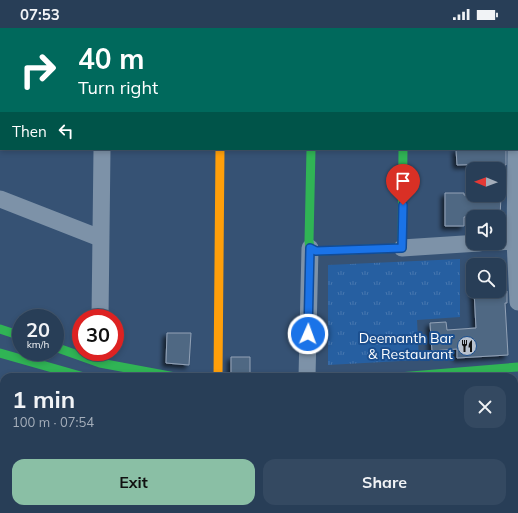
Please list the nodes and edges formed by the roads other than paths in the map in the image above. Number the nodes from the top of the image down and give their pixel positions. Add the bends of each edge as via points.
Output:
1 (102, 150) edge
2 (220, 150) edge
3 (311, 150) edge
4 (403, 150) edge
5 (516, 150) edge
6 (0, 199) edge
7 (100, 238) junction
8 (510, 241) edge
9 (466, 244) edge
10 (310, 248) junction
11 (402, 248) junction
12 (518, 302) edge
13 (100, 309) edge
14 (0, 329) edge
15 (12, 333) edge
16 (64, 350) edge
17 (0, 353) edge
18 (100, 364) edge
19 (518, 367) edge
20 (70, 373) edge
21 (152, 373) edge
22 (218, 373) edge
23 (307, 373) edge
24 (447, 373) edge

1 - 7 street
2 - 22 street
3 - 10 street
4 - 11 street
5 - 8 street
6 - 7 street
7 - 13 street
8 - 12 street
9 - 11 street
10 - 11 street via 316,251
10 - 23 street
14 - 15 street
16 - 18 street
17 - 20 street
18 - 21 street
19 - 24 street

